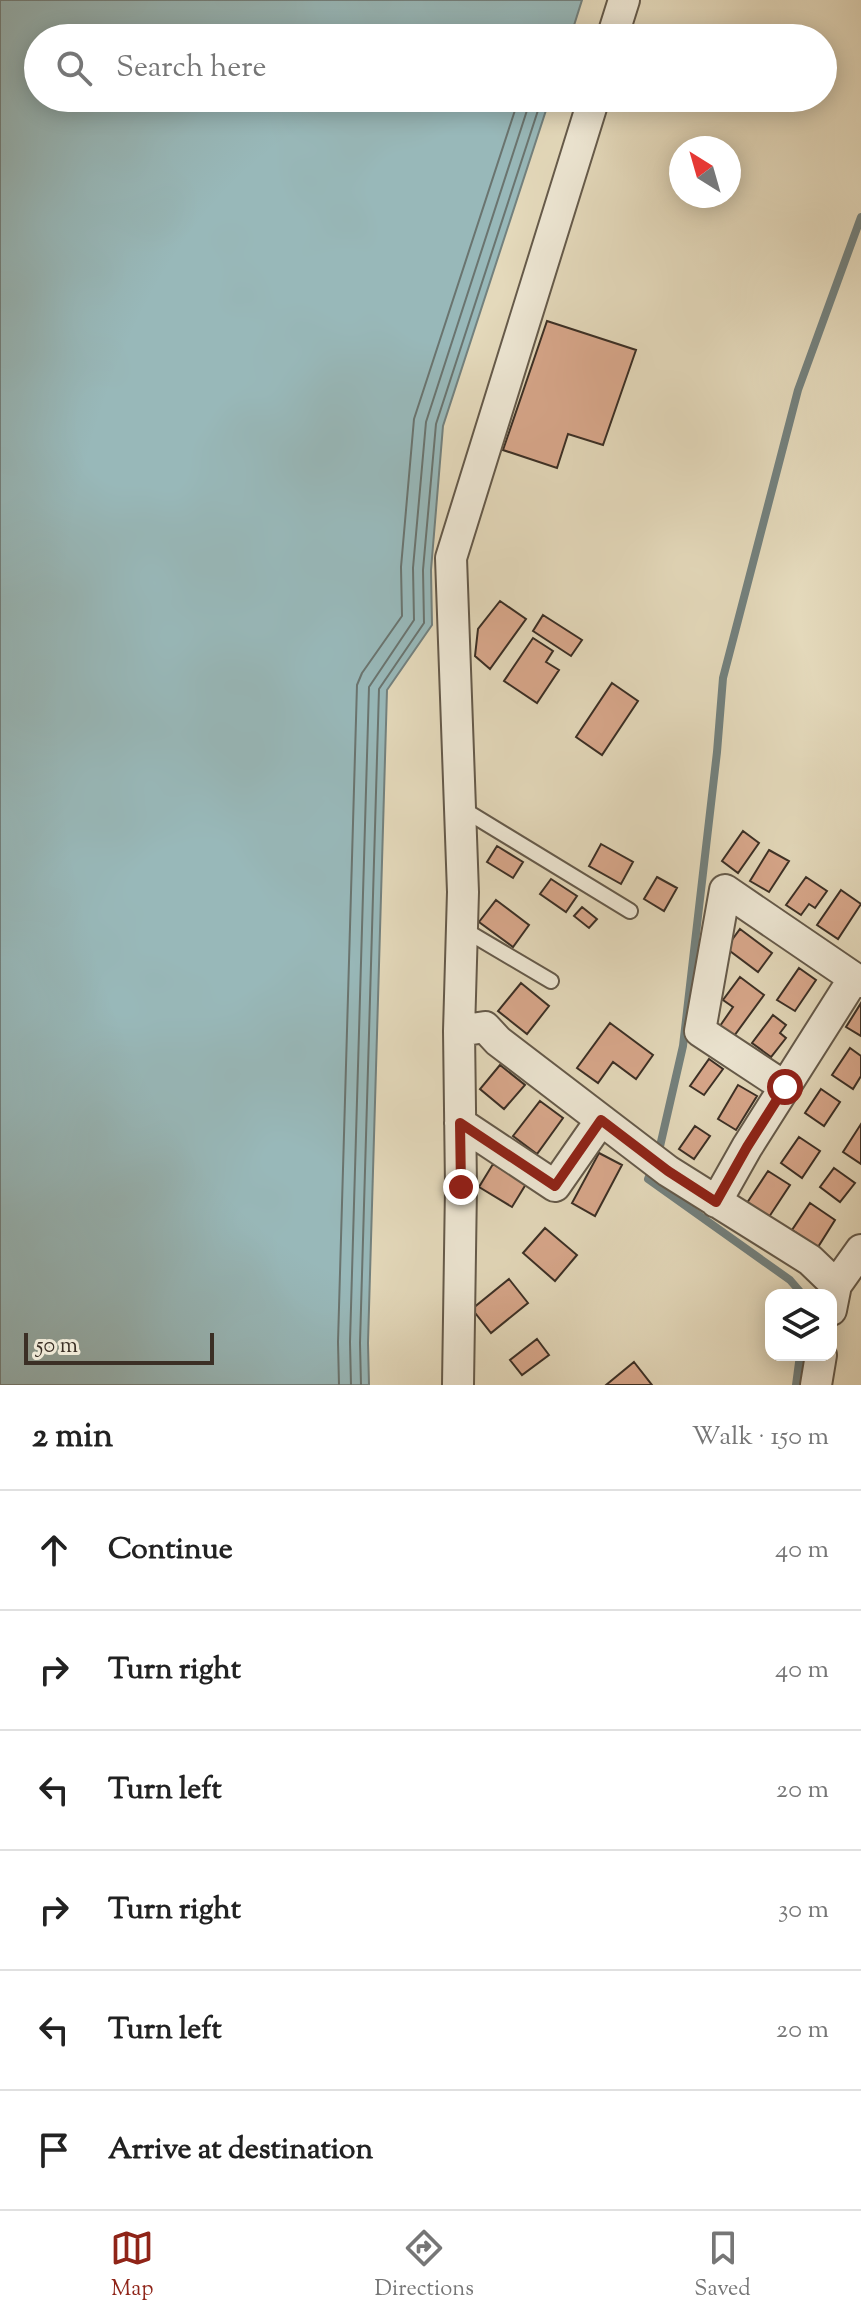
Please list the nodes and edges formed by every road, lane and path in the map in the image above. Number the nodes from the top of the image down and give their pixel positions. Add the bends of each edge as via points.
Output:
1 (624, 0) edge
2 (616, 24) edge
3 (590, 112) edge
4 (461, 808) junction
5 (630, 911) dead end
6 (463, 929) junction
7 (858, 980) edge
8 (551, 981) dead end
9 (459, 1031) junction
10 (785, 1087) junction
11 (601, 1120) junction
12 (460, 1123) junction
13 (716, 1202) junction
14 (861, 1250) edge
15 (829, 1289) edge
16 (837, 1292) edge
17 (820, 1361) edge
18 (458, 1385) edge
19 (816, 1385) edge

1 - 2 street
3 - 4 street via 451,558
4 - 5 lane
4 - 6 street
6 - 8 lane
6 - 9 street
7 - 10 street
7 - 10 street via 725,890 700,1031
9 - 11 street via 485,1027
9 - 12 street
10 - 13 street
11 - 12 street via 555,1186
11 - 13 street
12 - 18 street
13 - 15 street via 810,1260
14 - 16 street
17 - 19 street

